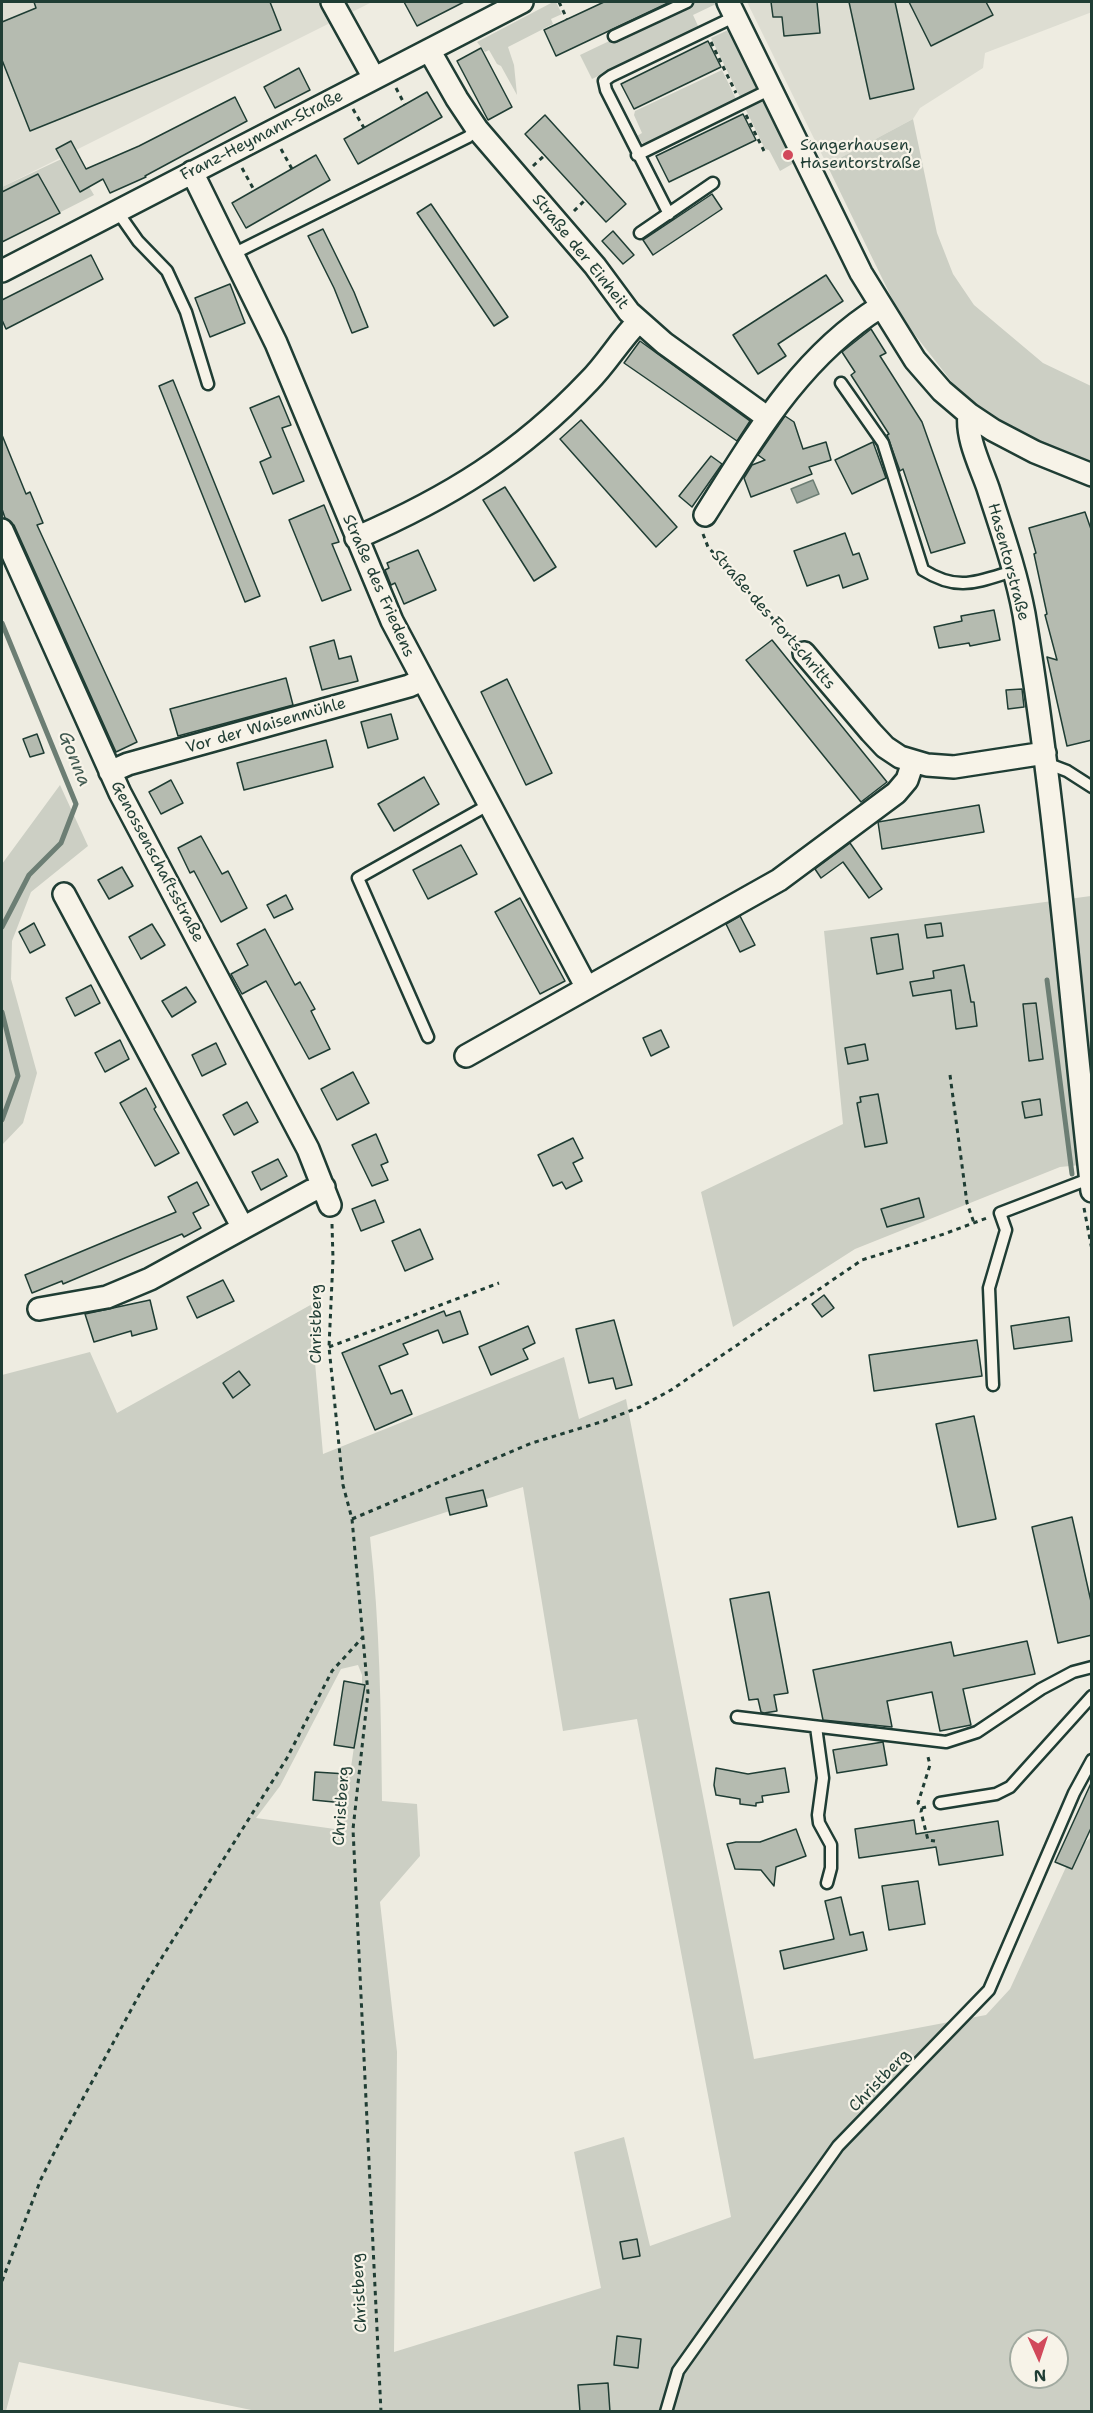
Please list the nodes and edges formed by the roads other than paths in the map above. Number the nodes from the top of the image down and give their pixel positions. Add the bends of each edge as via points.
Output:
1 (333, 2) edge
2 (522, 2) edge
3 (687, 2) edge
4 (732, 9) edge
5 (614, 36) dead end
6 (429, 50) junction
7 (384, 81) junction
8 (771, 89) junction
9 (477, 129) junction
10 (637, 155) junction
11 (192, 172) junction
12 (713, 183) dead end
13 (117, 211) junction
14 (669, 213) junction
15 (640, 233) dead end
16 (233, 254) junction
17 (2, 271) edge
18 (880, 307) junction
19 (638, 322) junction
20 (841, 383) dead end
21 (208, 384) dead end
22 (969, 414) junction
23 (768, 418) junction
24 (1092, 475) edge
25 (705, 515) road end
26 (2, 530) edge
27 (356, 538) junction
28 (1013, 571) junction
29 (804, 653) road end
30 (422, 680) junction
31 (1045, 758) junction
32 (914, 762) junction
33 (110, 772) junction
34 (1092, 787) edge
35 (490, 804) junction
36 (64, 894) dead end
37 (587, 988) junction
38 (428, 1037) dead end
39 (466, 1056) dead end
40 (1088, 1184) edge
41 (243, 1228) junction
42 (39, 1309) dead end
43 (993, 1386) dead end
44 (1092, 1667) edge
45 (1092, 1696) edge
46 (736, 1717) dead end
47 (816, 1727) junction
48 (1092, 1760) edge
49 (940, 1803) road end
50 (827, 1883) dead end
51 (666, 2412) edge

1 - 7 street
2 - 6 street, Franz-Heymann-Straße
3 - 5 lane
4 - 8 street
4 - 10 lane via 604,81
6 - 7 street, Franz-Heymann-Straße
6 - 9 street, Straße der Einheit
7 - 11 street, Franz-Heymann-Straße
8 - 10 lane
8 - 18 street
9 - 16 lane via 468,137
9 - 19 street, Straße der Einheit
10 - 14 lane
11 - 13 street, Franz-Heymann-Straße
11 - 16 street, Straße des Friedens
12 - 14 lane
13 - 17 street, Franz-Heymann-Straße
13 - 21 lane via 138,241 167,270 186,312
14 - 15 lane
16 - 27 street, Straße des Friedens via 276,344
18 - 22 street via 930,379
18 - 23 street via 848,328 803,372
19 - 23 street, Straße der Einheit
19 - 27 street via 590,380 531,437 442,498
20 - 28 lane via 883,443 924,570 937,579 963,585
22 - 24 street via 1035,452
22 - 28 street, Hasentorstraße via 970,435
23 - 25 street
26 - 33 street, Genossenschaftsstraße
27 - 30 street, Straße des Friedens
28 - 31 street, Hasentorstraße
29 - 32 street, Straße des Fortschritts via 885,747
30 - 33 street, Vor der Waisenmühle
30 - 35 street, Straße des Friedens
31 - 32 street, Straße des Fortschritts via 935,767
31 - 34 lane
31 - 40 street, Hasentorstraße
32 - 37 street via 898,791 779,880
33 - 41 street, Genossenschaftsstraße via 303,1139 327,1196 311,1191
35 - 37 street, Straße des Friedens
35 - 38 lane via 358,878
36 - 41 street
37 - 39 street
40 - 43 lane via 1000,1213 1006,1230 989,1288
41 - 42 street via 150,1279 107,1297
44 - 47 lane via 1041,1689 977,1732 946,1742
45 - 49 lane via 1010,1788
46 - 47 lane
47 - 50 lane via 823,1778 819,1823 831,1845
48 - 51 lane, Christberg via 989,1989 838,2146 678,2371

